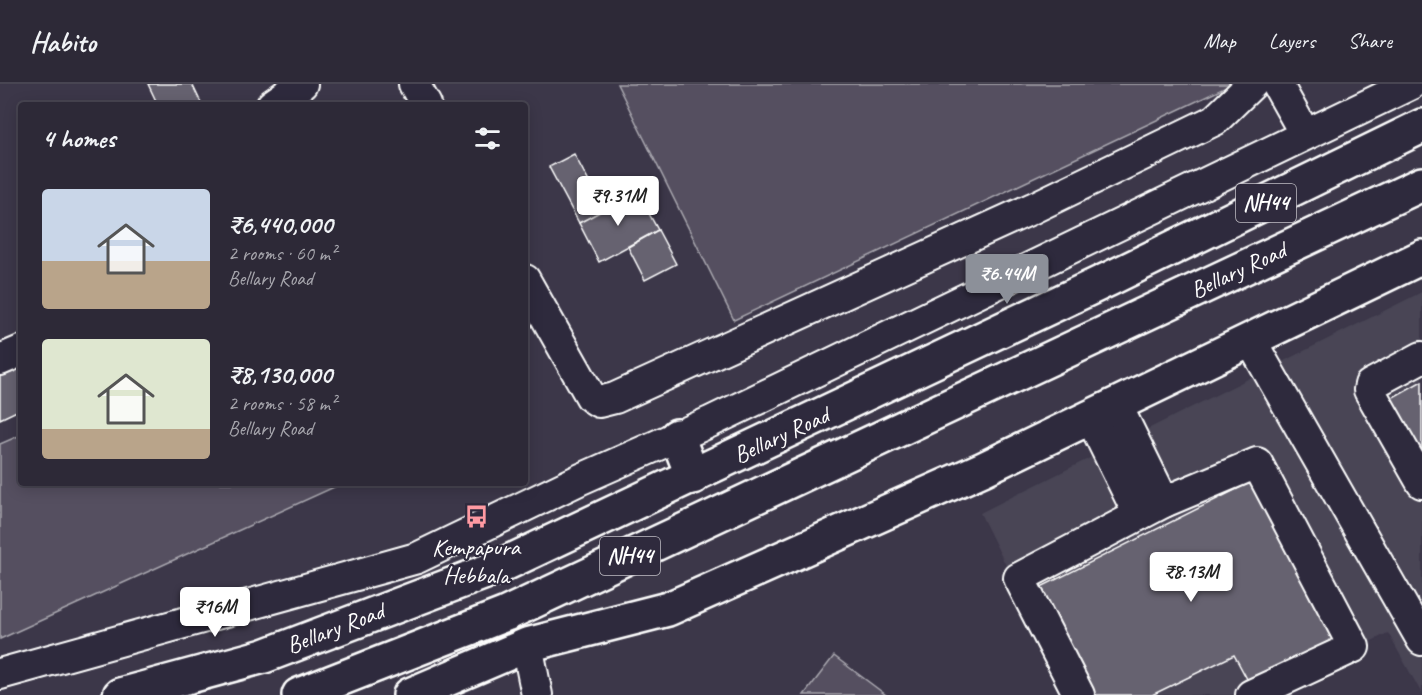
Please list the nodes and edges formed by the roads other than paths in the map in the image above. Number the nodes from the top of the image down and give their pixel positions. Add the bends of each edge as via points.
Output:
1 (302, 84) edge
2 (414, 84) edge
3 (1252, 84) edge
4 (1277, 84) edge
5 (1411, 84) edge
6 (276, 102) edge
7 (424, 102) edge
8 (1422, 126) edge
9 (1305, 134) junction
10 (1422, 184) edge
11 (1419, 267) edge
12 (528, 285) edge
13 (1259, 336) junction
14 (18, 352) edge
15 (1422, 357) edge
16 (0, 360) edge
17 (1103, 410) junction
18 (677, 436) junction
19 (693, 477) junction
20 (1422, 483) edge
21 (1152, 509) junction
22 (1422, 605) edge
23 (1422, 640) edge
24 (527, 645) junction
25 (0, 674) edge
26 (120, 695) edge
27 (299, 695) edge
28 (410, 695) edge
29 (537, 695) edge
30 (1079, 695) edge
31 (1251, 695) edge

1 - 6 street
2 - 7 street
3 - 12 street via 1215,120 1022,213 615,398 599,402 591,397
4 - 9 street
5 - 9 street
8 - 19 highway, Bellary Road / NH44
9 - 18 street
10 - 27 highway, Bellary Road / NH44 via 506,614
11 - 13 highway
13 - 17 highway
13 - 22 street
13 - 23 street
14 - 16 street
15 - 20 street via 1370,385 1369,390
17 - 21 street
17 - 24 highway via 983,469 668,609
18 - 19 highway
18 - 25 street via 417,558
19 - 26 highway, Bellary Road / NH44 via 496,568 365,619 264,656
21 - 30 street via 1019,578
21 - 31 street via 1257,463 1354,647
24 - 28 highway
24 - 29 street

